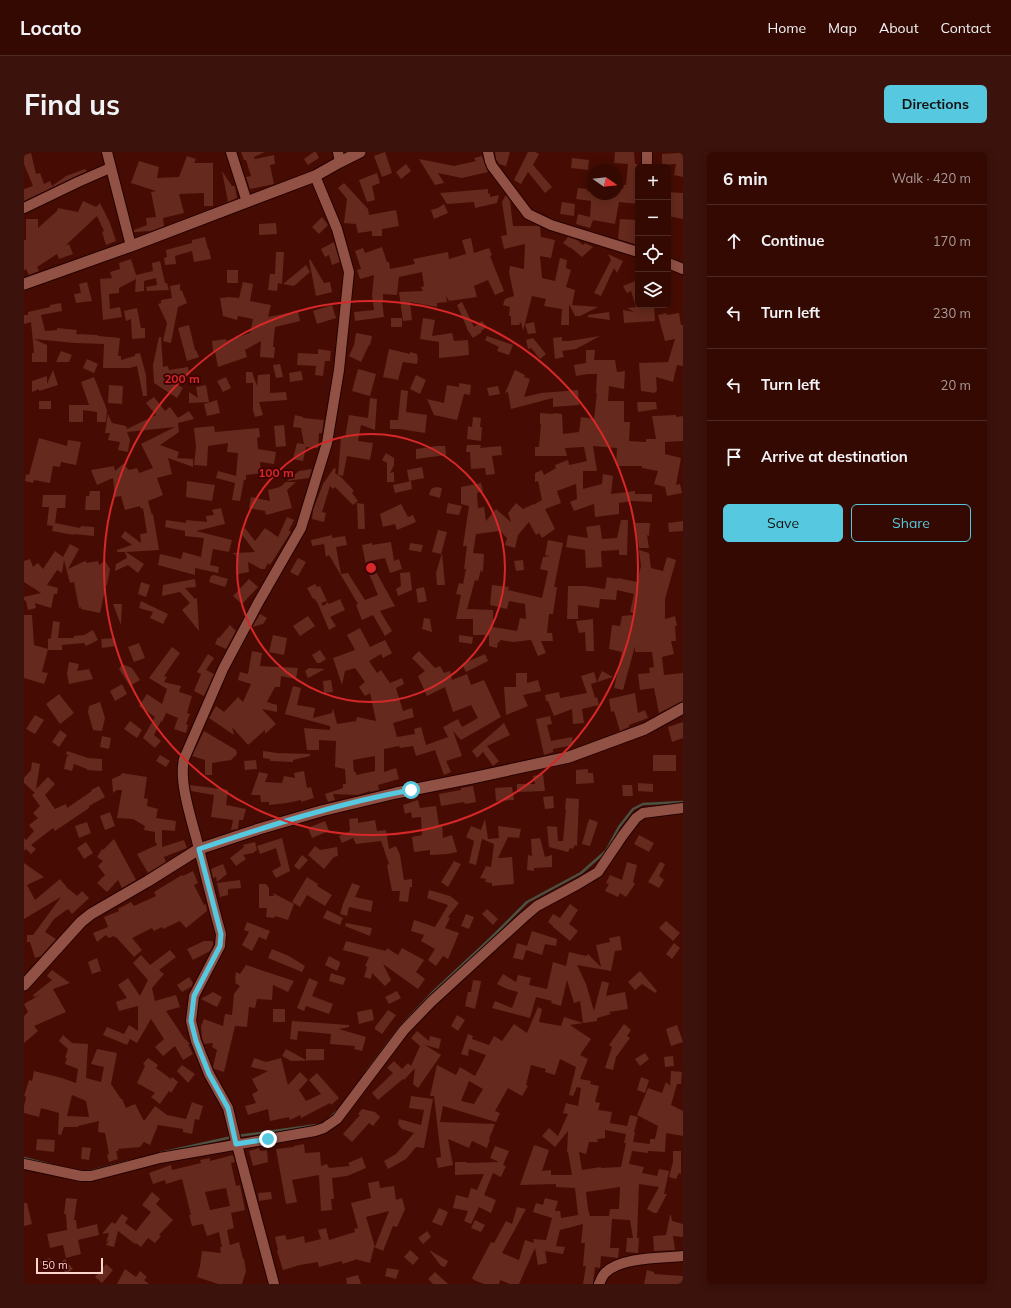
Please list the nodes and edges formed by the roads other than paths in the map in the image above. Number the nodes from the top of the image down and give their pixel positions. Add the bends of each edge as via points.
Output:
1 (107, 152) edge
2 (230, 152) edge
3 (360, 152) edge
4 (488, 152) edge
5 (647, 152) edge
6 (339, 157) edge
7 (647, 164) edge
8 (110, 168) junction
9 (315, 176) junction
10 (247, 202) junction
11 (24, 208) edge
12 (131, 246) junction
13 (635, 251) edge
14 (671, 264) edge
15 (683, 269) edge
16 (24, 284) edge
17 (683, 708) edge
18 (683, 808) edge
19 (199, 849) junction
20 (24, 986) edge
21 (236, 1143) junction
22 (24, 1164) edge
23 (683, 1256) edge
24 (274, 1284) edge
25 (599, 1284) edge

1 - 8 street
2 - 10 street
3 - 6 street
4 - 13 street via 492,166 528,214 551,225
5 - 7 street
6 - 9 street
8 - 11 street
8 - 12 street
9 - 10 street
9 - 19 street via 337,228 349,272 339,370 328,438 301,528 223,669 184,759 182,774
10 - 12 street
12 - 16 street
14 - 15 street
17 - 19 street via 645,729 570,757 322,811
18 - 21 street via 643,814 636,818 598,872 537,906 524,917 404,1030 337,1118 324,1128
19 - 20 street via 91,914
19 - 21 street via 221,940 194,996 191,1021 209,1074 228,1108
21 - 22 street via 160,1158 91,1176
21 - 24 street
23 - 25 street via 632,1261 615,1266 604,1274

